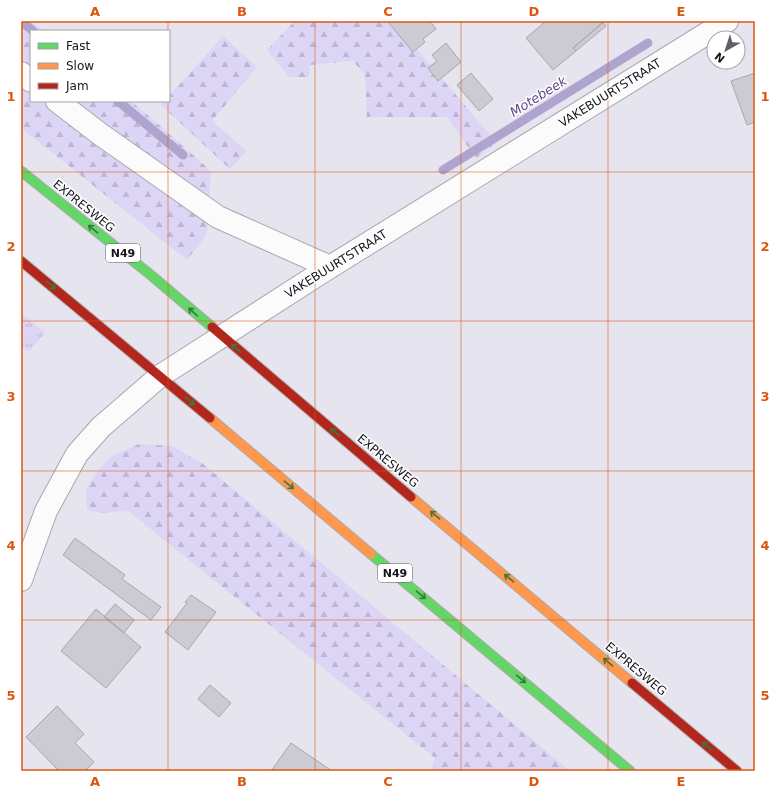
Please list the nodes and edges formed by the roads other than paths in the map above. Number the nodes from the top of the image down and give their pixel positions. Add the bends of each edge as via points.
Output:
1 (727, 21) edge
2 (21, 73) edge
3 (30, 80) edge
4 (58, 102) edge
5 (21, 171) edge
6 (21, 261) edge
7 (330, 267) junction
8 (223, 337) junction
9 (160, 376) junction
10 (21, 580) edge
11 (630, 771) edge
12 (737, 771) edge

1 - 7 street, VAKEBUURTSTRAAT
2 - 3 street
4 - 7 street via 218,217
8 -> 5 highway, EXPRESWEG / N49 via 152,276
6 -> 9 highway, N49
7 - 8 street, VAKEBUURTSTRAAT
8 - 9 street, VAKEBUURTSTRAAT
12 -> 8 highway, EXPRESWEG / N49
9 - 10 street, VAKEBUURTSTRAAT via 100,427 77,454 46,511
9 -> 11 highway, N49

